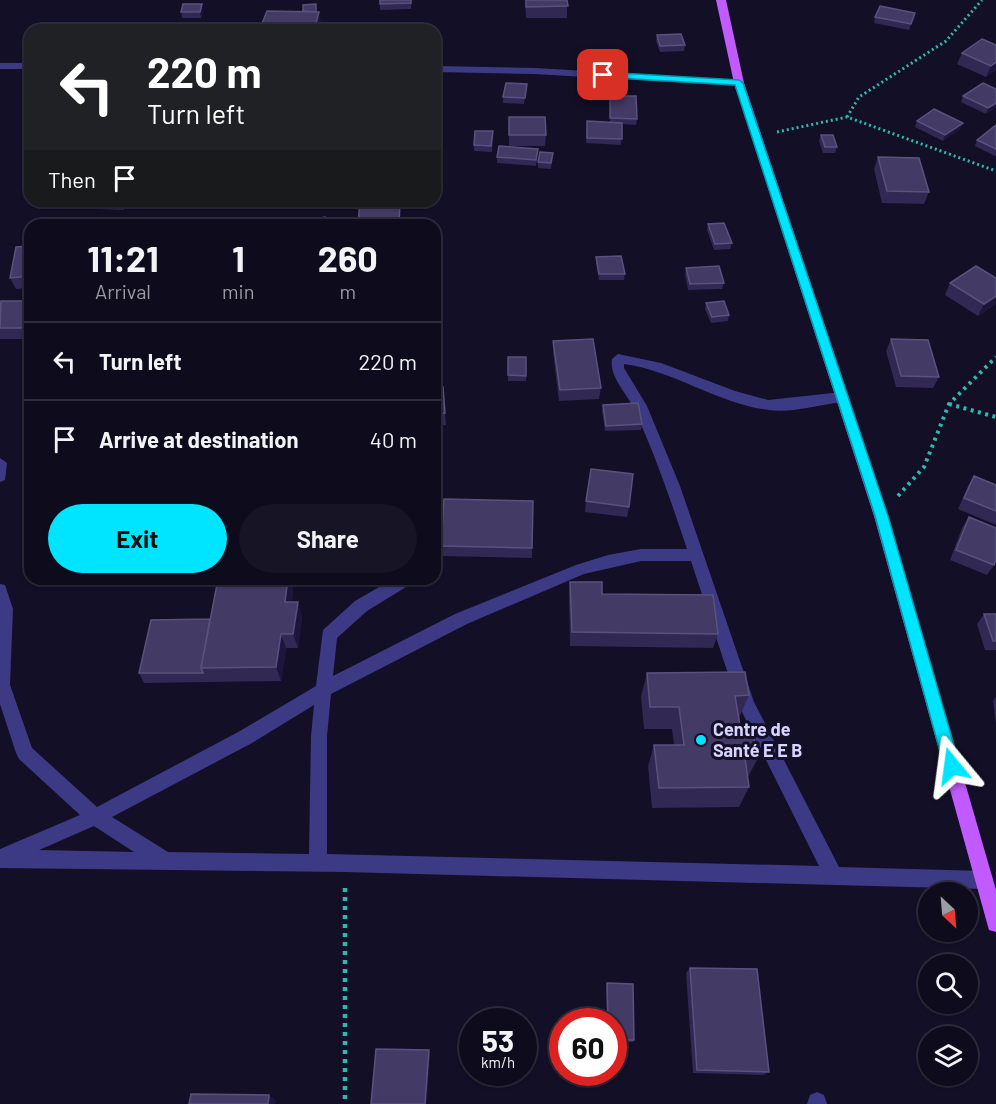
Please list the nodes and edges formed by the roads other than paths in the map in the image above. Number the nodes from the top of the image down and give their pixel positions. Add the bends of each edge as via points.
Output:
1 (721, 0) edge
2 (0, 66) edge
3 (24, 66) edge
4 (441, 69) edge
5 (739, 83) junction
6 (842, 397) junction
7 (0, 463) edge
8 (0, 476) edge
9 (695, 555) junction
10 (396, 585) edge
11 (0, 590) edge
12 (322, 690) junction
13 (95, 817) junction
14 (0, 858) edge
15 (169, 862) junction
16 (318, 863) junction
17 (833, 875) junction
18 (984, 880) junction
19 (996, 923) edge

1 - 5 main road
2 - 3 street
4 - 5 street
5 - 6 main road
6 - 9 street via 771,405 737,398 652,365 618,359 617,368 640,406 673,486
6 - 18 main road via 881,516
7 - 8 street
9 - 12 street via 641,555 581,570 461,620
9 - 17 street via 746,704
10 - 12 street via 361,606 329,635
11 - 13 street via 5,609 2,685 25,753
12 - 13 street via 246,737
12 - 16 street
13 - 14 street
13 - 15 street
14 - 15 street
15 - 16 street
16 - 17 street
17 - 18 street
18 - 19 main road

